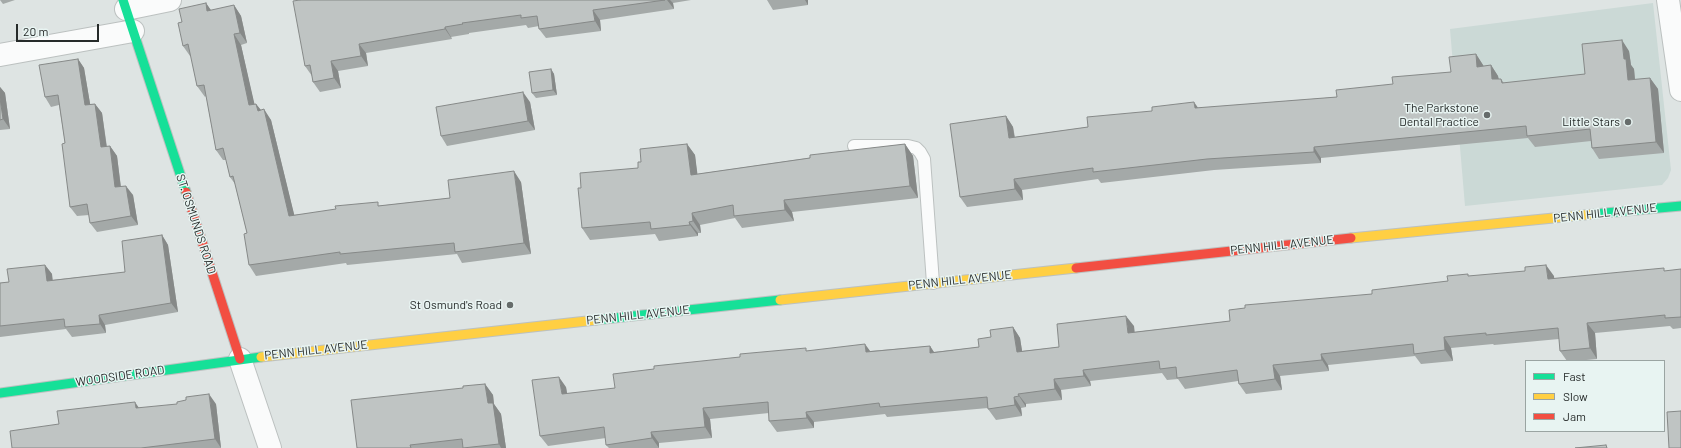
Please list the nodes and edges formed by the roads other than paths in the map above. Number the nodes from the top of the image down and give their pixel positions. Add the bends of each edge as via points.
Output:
1 (170, 0) edge
2 (1668, 0) edge
3 (124, 4) edge
4 (133, 31) junction
5 (0, 55) edge
6 (1681, 90) edge
7 (854, 146) dead end
8 (1681, 206) edge
9 (933, 283) junction
10 (240, 359) junction
11 (0, 393) edge
12 (270, 448) edge

1 - 3 street
2 - 6 street
3 - 4 street, ST. OSMUNDS ROAD
4 - 5 street
4 - 10 street, ST. OSMUNDS ROAD
7 - 9 lane via 908,146 920,152 924,159
8 - 9 street, PENN HILL AVENUE via 1382,234
9 - 10 street, PENN HILL AVENUE
10 - 11 street, WOODSIDE ROAD
10 - 12 street, ST. OSMUNDS ROAD

